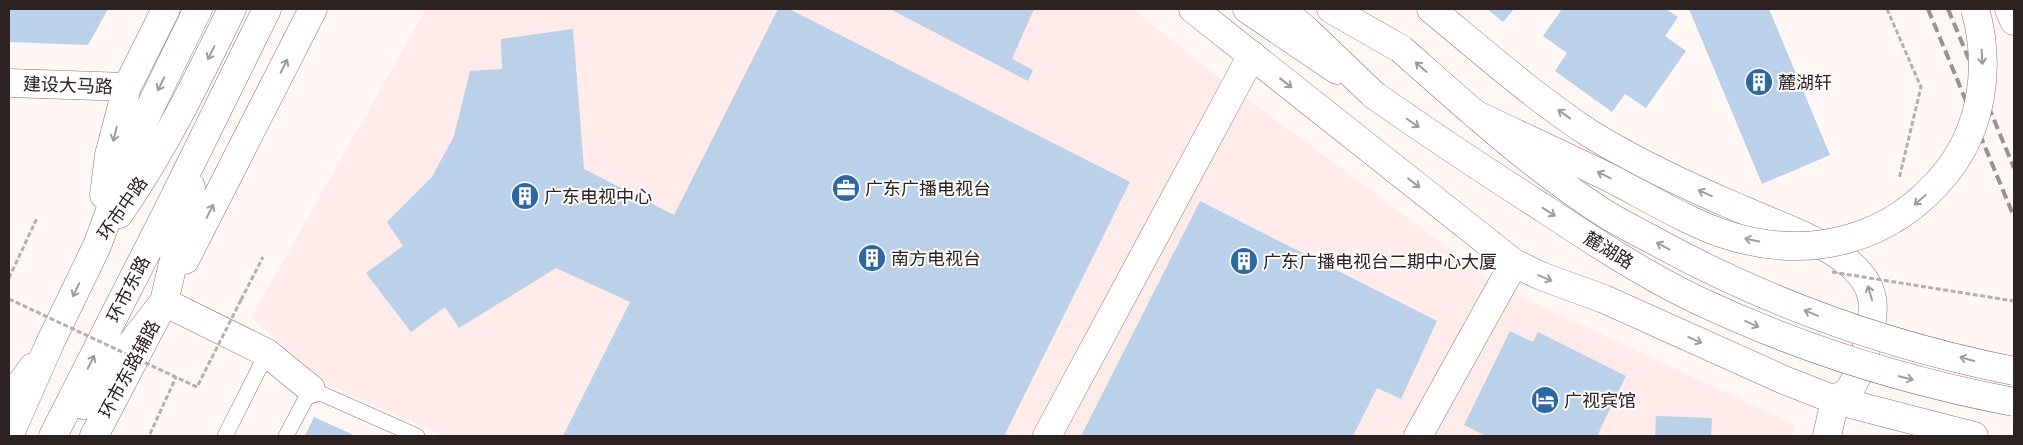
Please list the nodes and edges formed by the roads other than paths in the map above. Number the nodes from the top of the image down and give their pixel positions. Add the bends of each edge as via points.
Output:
1 (166, 9) edge
2 (198, 9) edge
3 (232, 9) edge
4 (267, 9) edge
5 (313, 9) edge
6 (1193, 9) edge
7 (1247, 9) edge
8 (1281, 9) edge
9 (1331, 9) edge
10 (1356, 9) edge
11 (1431, 9) edge
12 (1974, 9) edge
13 (2009, 9) edge
14 (2014, 21) edge
15 (1401, 49) junction
16 (1252, 55) junction
17 (9, 83) edge
18 (127, 87) junction
19 (1374, 95) junction
20 (1475, 114) junction
21 (202, 142) junction
22 (97, 246) junction
23 (1514, 262) junction
24 (164, 302) junction
25 (50, 344) junction
26 (268, 353) junction
27 (2014, 370) edge
28 (311, 389) junction
29 (9, 400) edge
30 (1835, 400) junction
31 (2014, 402) edge
32 (9, 436) edge
33 (53, 436) edge
34 (58, 436) edge
35 (94, 436) edge
36 (225, 436) edge
37 (286, 436) edge
38 (417, 436) edge
39 (1047, 436) edge
40 (1418, 436) edge
41 (1827, 436) edge
42 (1974, 436) edge

1 - 18 main road, 环市中路
2 -> 22 main road via 142,124
3 -> 22 main road, 环市中路 via 187,103 142,181
4 - 21 main road
24 -> 5 main road
6 - 16 main road
7 - 19 main road, 麓湖路
8 - 19 main road
9 - 15 main road
10 - 15 main road, 麓湖路
30 -> 11 main road via 1848,391 1856,378 1872,322 1874,286 1868,286 1859,273 1836,254 1674,180 1589,132
12 -> 20 main road, bridge via 1981,37 1983,76 1976,116 1962,148 1943,177 1911,208 1888,223 1842,242 1796,246 1728,235
13 - 14 main road
20 -> 15 main road, 麓湖路, bridge
16 -> 23 main road
16 - 39 main road
17 - 18 main road, 建设大马路
18 -> 22 main road, 环市中路 via 110,155
19 -> 31 main road, 麓湖路, bridge via 1604,248 1694,298 1766,331 1833,356 1902,377
27 -> 20 main road, 麓湖路, bridge via 1904,343 1821,316 1693,263 1607,215 1554,178
21 - 24 main road
33 -> 21 main road, 环市东路
22 -> 25 main road
23 -> 30 main road
23 - 40 main road
24 - 26 main road
24 - 34 main road
24 - 35 main road, 环市东路辅路
25 - 29 main road
25 - 32 main road
26 - 28 main road
26 - 36 lane
28 - 37 lane
28 - 38 lane
30 - 41 main road
30 - 42 main road

